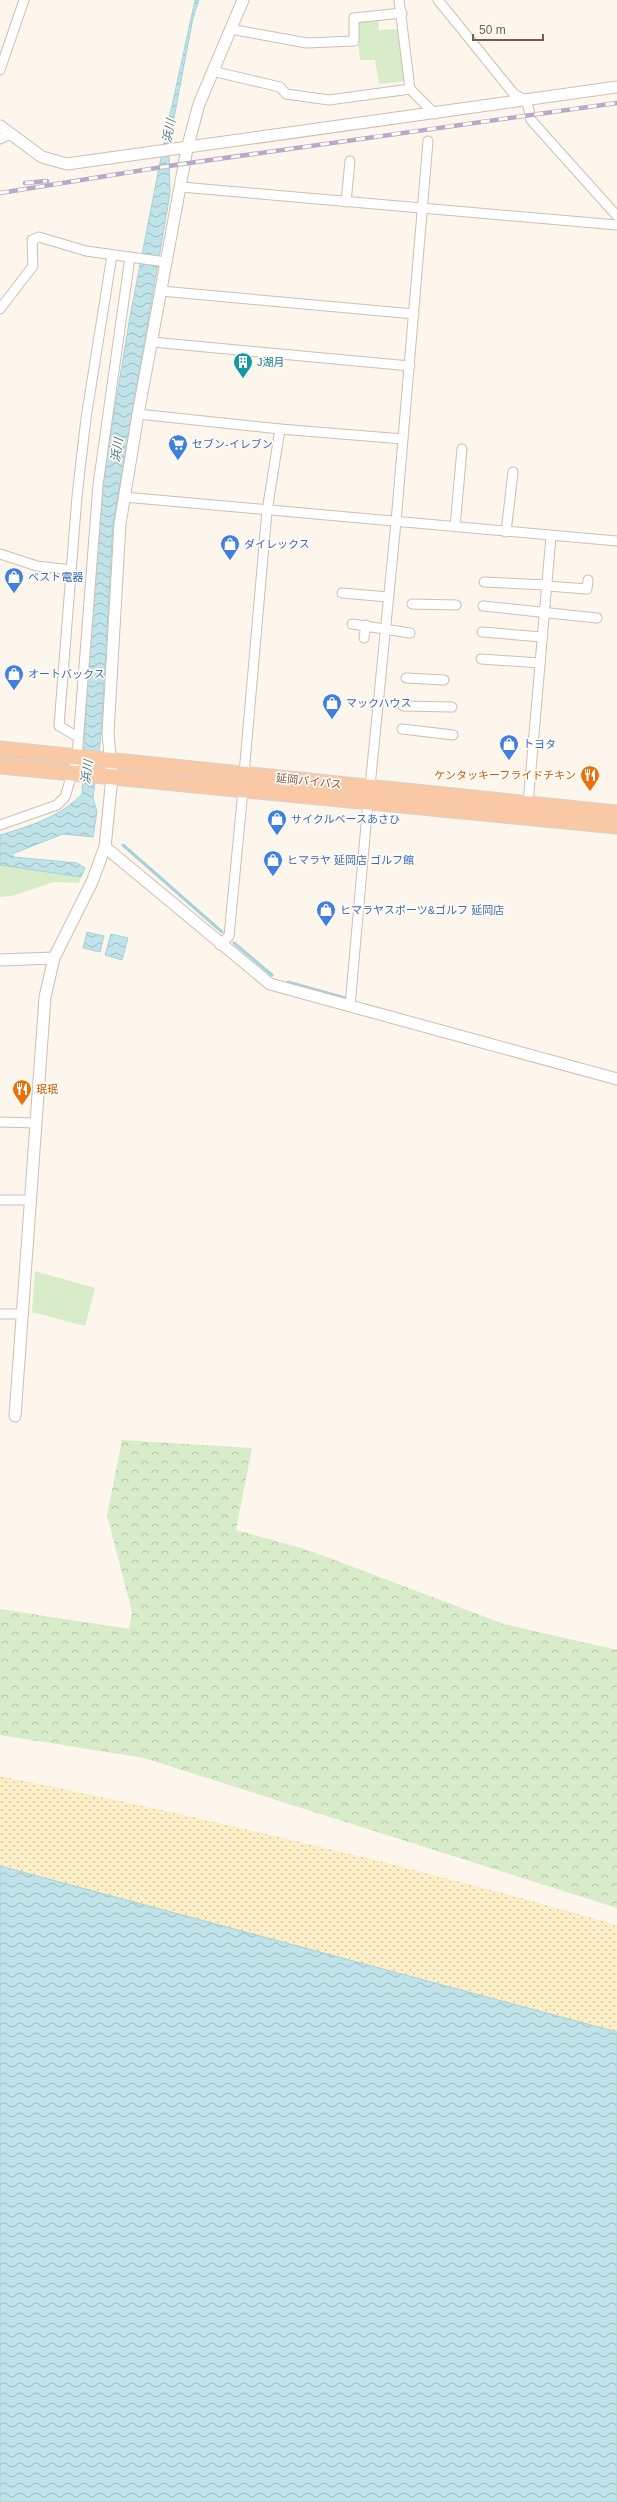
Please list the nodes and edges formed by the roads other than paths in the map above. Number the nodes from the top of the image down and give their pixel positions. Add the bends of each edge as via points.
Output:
1 (24, 0) edge
2 (243, 0) edge
3 (399, 0) edge
4 (438, 0) edge
5 (402, 13) junction
6 (230, 29) junction
7 (0, 70) edge
8 (212, 71) junction
9 (617, 87) edge
10 (410, 89) junction
11 (527, 101) junction
12 (435, 114) junction
13 (0, 126) edge
14 (10, 134) junction
15 (0, 139) edge
16 (428, 140) dead end
17 (182, 149) junction
18 (350, 161) dead end
19 (181, 187) junction
20 (346, 202) junction
21 (423, 209) junction
22 (617, 216) edge
23 (617, 225) edge
24 (112, 255) junction
25 (133, 258) junction
26 (163, 262) junction
27 (161, 291) junction
28 (0, 309) edge
29 (414, 314) junction
30 (152, 342) junction
31 (410, 366) junction
32 (138, 414) junction
33 (280, 429) junction
34 (403, 439) junction
35 (462, 449) dead end
36 (513, 472) dead end
37 (124, 497) junction
38 (267, 511) junction
39 (396, 522) junction
40 (455, 527) junction
41 (506, 532) junction
42 (551, 536) junction
43 (617, 541) edge
44 (0, 554) edge
45 (71, 570) junction
46 (588, 580) dead end
47 (484, 582) dead end
48 (547, 585) junction
49 (342, 593) dead end
50 (388, 598) junction
51 (412, 604) dead end
52 (456, 604) dead end
53 (483, 606) dead end
54 (544, 612) junction
55 (597, 618) dead end
56 (352, 624) dead end
57 (366, 625) junction
58 (385, 628) junction
59 (410, 632) dead end
60 (482, 632) dead end
61 (542, 637) junction
62 (364, 638) dead end
63 (481, 659) dead end
64 (540, 663) junction
65 (406, 678) dead end
66 (444, 680) dead end
67 (404, 706) dead end
68 (452, 708) dead end
69 (402, 729) dead end
70 (453, 735) dead end
71 (78, 738) junction
72 (0, 749) edge
73 (79, 757) junction
74 (105, 759) junction
75 (0, 766) edge
76 (77, 774) junction
77 (244, 774) junction
78 (106, 776) junction
79 (243, 790) junction
80 (369, 794) junction
81 (528, 804) junction
82 (617, 813) edge
83 (0, 825) edge
84 (617, 826) edge
85 (105, 848) junction
86 (220, 945) junction
87 (54, 958) junction
88 (0, 960) edge
89 (350, 1006) junction
90 (617, 1078) edge
91 (0, 1122) edge
92 (36, 1123) junction
93 (0, 1200) edge
94 (31, 1200) junction
95 (0, 1314) edge
96 (23, 1314) junction
97 (15, 1416) dead end

1 - 7 street
2 - 6 street
3 - 5 street
4 - 11 street via 514,94
5 - 6 street via 354,18 354,41 307,43
5 - 10 street
6 - 8 street
8 - 10 street via 280,87 286,94 329,100
8 - 17 street
9 - 11 street
10 - 12 street
11 - 12 street
11 - 22 street via 531,120
12 - 17 street
13 - 14 street
14 - 15 street
14 - 17 street via 42,157 67,164
16 - 21 street
17 - 19 street
18 - 20 street
19 - 20 street
19 - 26 street
20 - 21 street
21 - 23 street
21 - 29 street
24 - 25 street
24 - 28 street via 86,251 39,237 32,240 33,266
24 - 45 street via 86,418
25 - 26 street
25 - 71 street via 98,485
26 - 27 street
27 - 29 street
27 - 30 street
29 - 31 street
30 - 31 street
30 - 32 street
31 - 34 street
32 - 33 street
32 - 37 street
33 - 34 street
33 - 38 street
34 - 39 street
35 - 40 street
36 - 41 street
37 - 38 street
37 - 74 street
38 - 39 street
38 - 77 street
39 - 40 street
39 - 50 street
40 - 41 street
41 - 42 street
42 - 43 street
42 - 48 street
44 - 45 street via 37,566
45 - 71 street via 59,726
46 - 48 street via 588,589
47 - 48 street
48 - 54 street
49 - 50 street
50 - 58 street
51 - 52 street
53 - 54 street
54 - 55 street
54 - 61 street
56 - 57 street
57 - 58 street
57 - 62 street
58 - 59 street
58 - 80 street
60 - 61 street
61 - 64 street
63 - 64 street
64 - 81 street
65 - 66 street
67 - 68 street
69 - 70 street
71 - 73 street
72 - 73 highway, 延岡バイパス
73 - 74 highway, 延岡バイパス
73 - 76 street
74 - 77 highway, 延岡バイパス
74 - 78 street
75 - 76 highway, 延岡バイパス
76 - 78 highway, 延岡バイパス
76 - 83 street via 65,797 57,805
77 - 80 highway, 延岡バイパス
78 - 79 highway, 延岡バイパス
78 - 85 street
79 - 80 highway, 延岡バイパス
79 - 86 street via 230,936
80 - 81 highway, 延岡バイパス
80 - 84 highway, 延岡バイパス
80 - 89 street
81 - 82 highway, 延岡バイパス
85 - 86 street
85 - 87 street via 92,882
86 - 89 street via 270,984
87 - 88 street
87 - 92 street via 45,997
89 - 90 street
91 - 92 street
92 - 94 street
93 - 94 street
94 - 96 street
95 - 96 street
96 - 97 street

